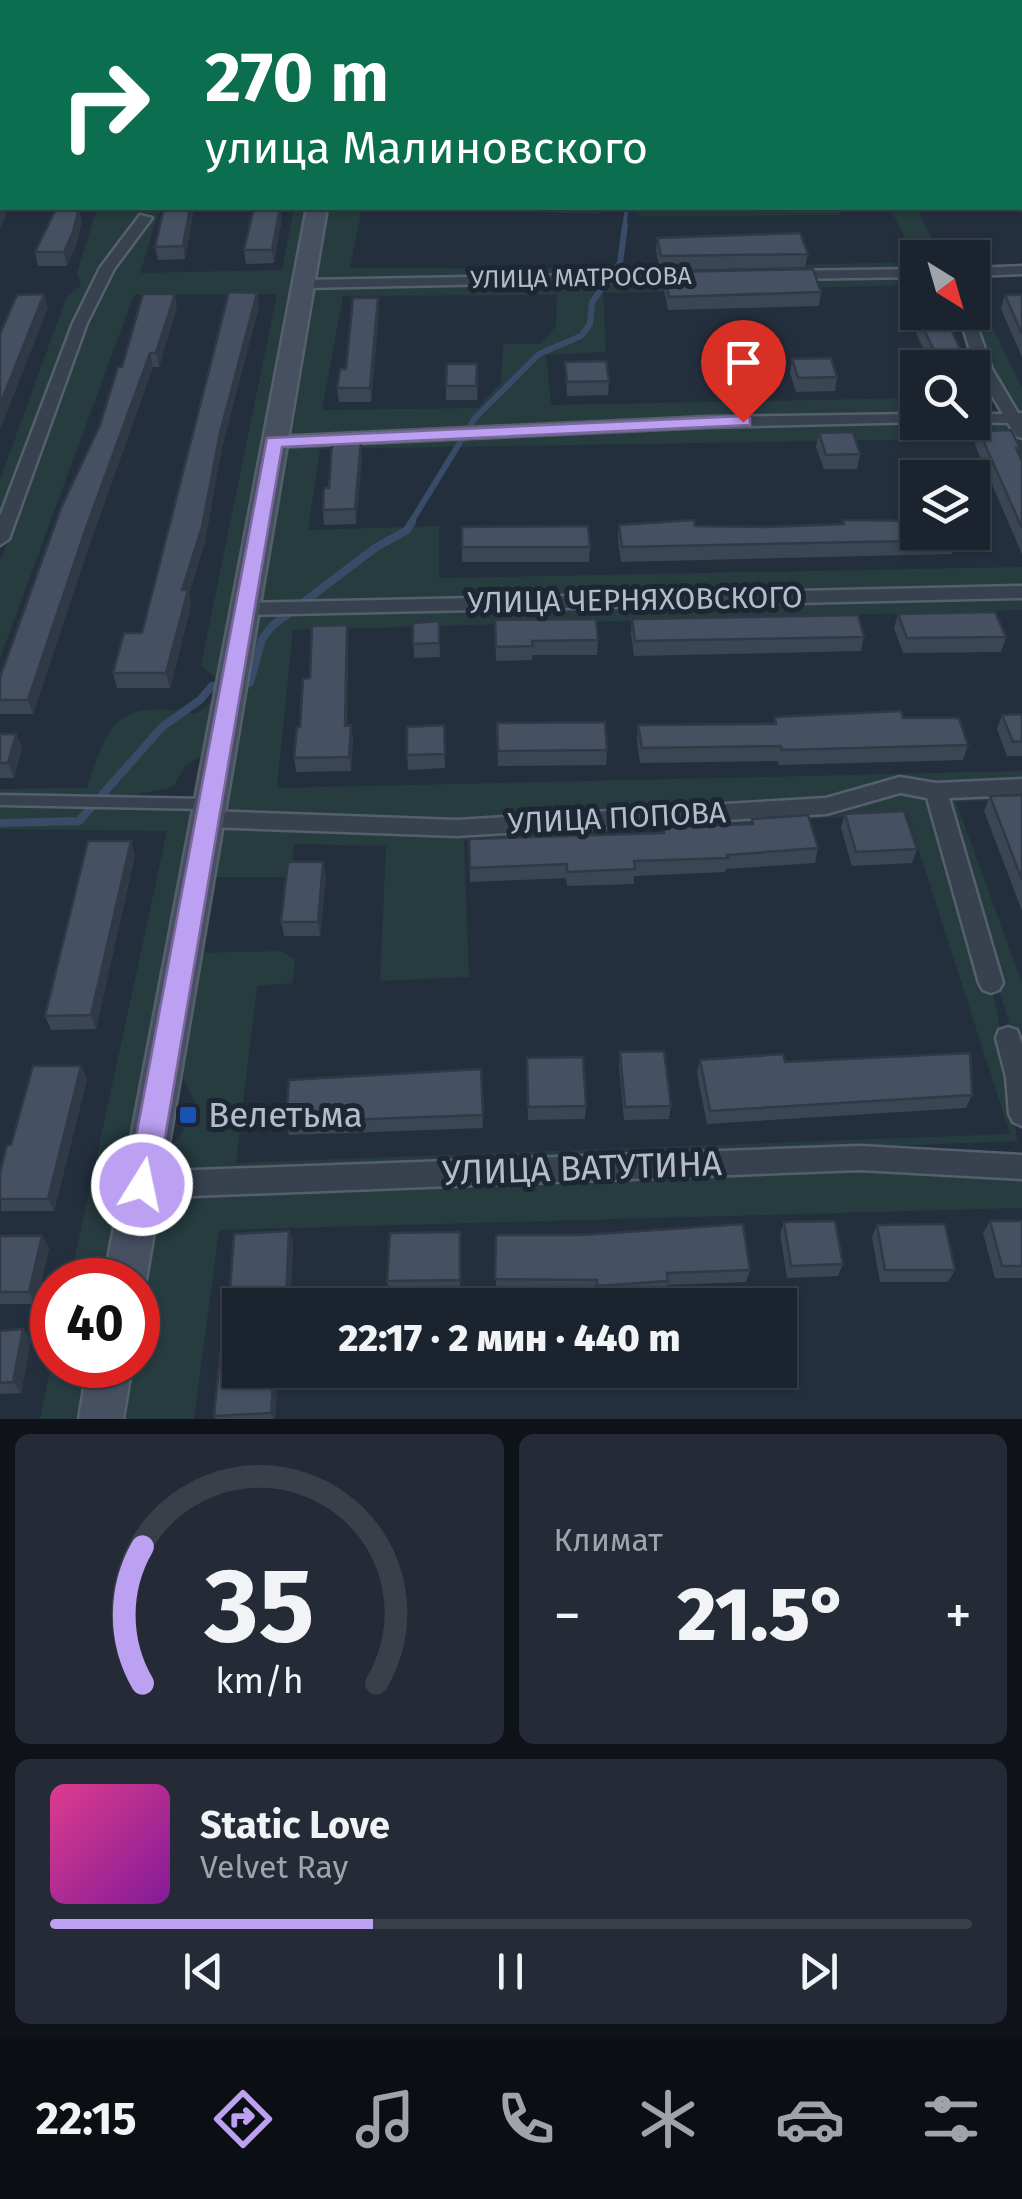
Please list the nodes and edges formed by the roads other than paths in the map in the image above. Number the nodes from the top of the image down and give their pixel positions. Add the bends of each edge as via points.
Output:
1 (317, 210) edge
2 (145, 218) dead end
3 (1022, 270) edge
4 (990, 271) edge
5 (900, 273) edge
6 (779, 275) edge
7 (700, 276) edge
8 (306, 284) junction
9 (971, 330) edge
10 (900, 419) edge
11 (990, 420) edge
12 (1019, 423) edge
13 (274, 442) junction
14 (0, 539) edge
15 (1022, 592) edge
16 (247, 609) junction
17 (1022, 787) edge
18 (936, 790) junction
19 (0, 800) edge
20 (211, 812) junction
21 (991, 983) dead end
22 (1008, 1038) dead end
23 (1022, 1114) edge
24 (1018, 1160) edge
25 (142, 1185) junction
26 (129, 1258) edge
27 (106, 1388) edge
28 (101, 1419) edge

1 - 8 street
2 - 14 street via 107,268 80,323
3 - 4 street
5 - 6 street
7 - 8 street, УЛИЦА МАТРОСОВА
8 - 13 street
9 - 12 street via 984,369
10 - 13 street
11 - 12 street
13 - 16 street
15 - 16 street, УЛИЦА ЧЕРНЯХОВСКОГО
16 - 20 street
17 - 18 street, УЛИЦА ПОПОВА
18 - 20 street, УЛИЦА ПОПОВА via 900,785 826,806 457,828
18 - 21 street
19 - 20 lane
20 - 25 street
22 - 23 street
24 - 25 street, УЛИЦА ВАТУТИНА via 860,1158
25 - 26 street
27 - 28 street

